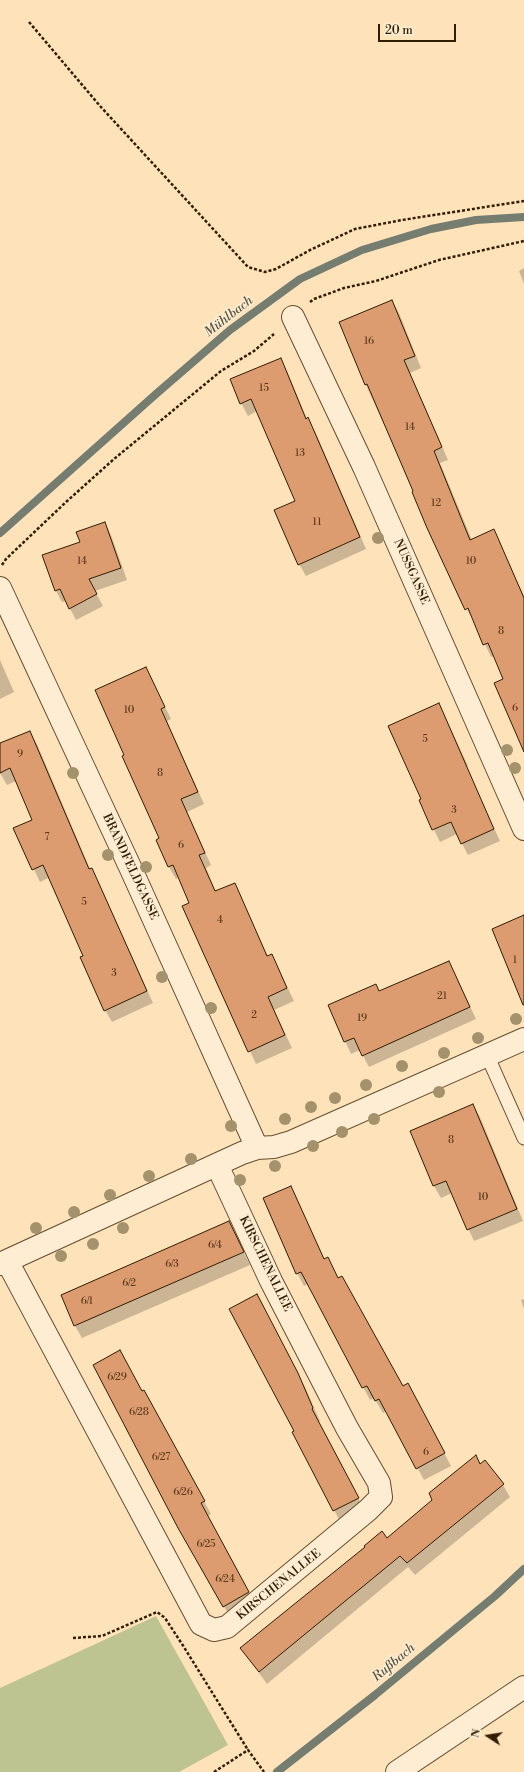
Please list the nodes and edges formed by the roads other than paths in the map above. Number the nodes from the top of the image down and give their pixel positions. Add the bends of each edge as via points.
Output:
1 (293, 317) road end
2 (0, 588) edge
3 (524, 829) edge
4 (524, 1039) edge
5 (487, 1055) junction
6 (524, 1138) edge
7 (257, 1148) junction
8 (217, 1165) junction
9 (4, 1262) edge
10 (524, 1687) edge
11 (396, 1772) edge

1 - 3 street, NUSSGASSE via 364,467
2 - 7 street, BRANDFELDGASSE via 128,862
4 - 5 street, KIRSCHENALLEE
5 - 6 lane
5 - 7 street, KIRSCHENALLEE via 291,1142
7 - 8 street, KIRSCHENALLEE
8 - 9 street, KIRSCHENALLEE
8 - 9 street, KIRSCHENALLEE via 271,1281 347,1428 379,1483 381,1496 362,1516 227,1627 214,1630 201,1624
10 - 11 street

